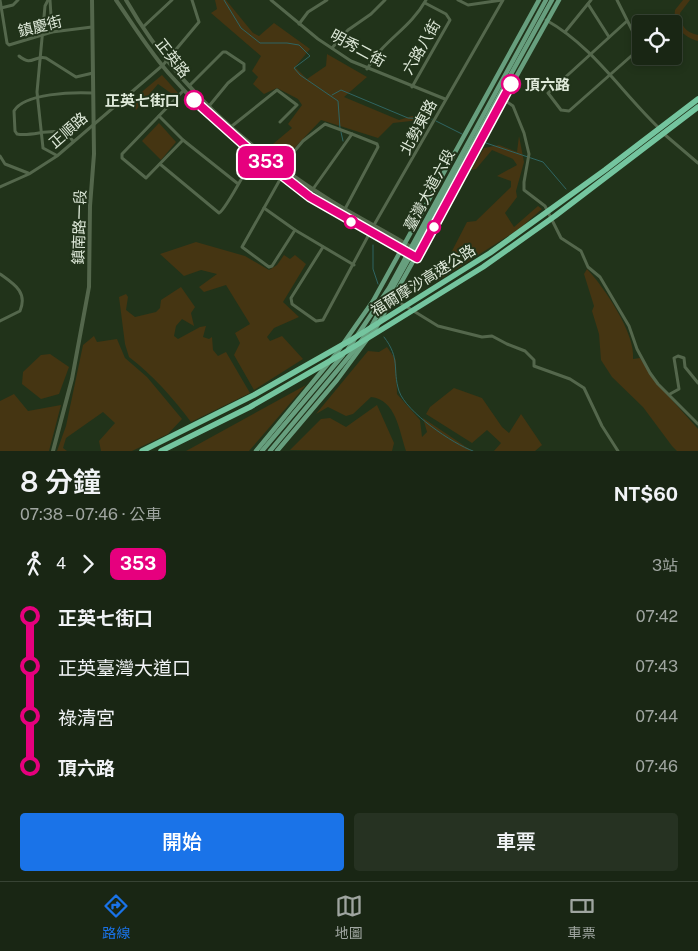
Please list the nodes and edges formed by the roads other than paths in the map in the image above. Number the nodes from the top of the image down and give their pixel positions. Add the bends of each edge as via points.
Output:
1 (0, 0) edge
2 (18, 0) edge
3 (49, 0) edge
4 (92, 0) edge
5 (116, 0) edge
6 (126, 0) edge
7 (172, 0) edge
8 (192, 0) edge
9 (271, 0) edge
10 (327, 0) edge
11 (385, 0) edge
12 (458, 0) edge
13 (503, 0) edge
14 (539, 0) edge
15 (546, 0) edge
16 (552, 0) edge
17 (558, 0) edge
18 (617, 0) edge
19 (426, 1) edge
20 (589, 2) edge
21 (1, 8) edge
22 (540, 17) junction
23 (627, 21) junction
24 (299, 24) junction
25 (92, 27) junction
26 (143, 27) junction
27 (52, 32) junction
28 (565, 32) junction
29 (43, 35) junction
30 (610, 37) junction
31 (332, 48) junction
32 (591, 53) junction
33 (19, 56) dead end
34 (41, 56) junction
35 (166, 59) junction
36 (162, 65) junction
37 (367, 69) junction
38 (92, 73) junction
39 (611, 75) junction
40 (188, 86) junction
41 (412, 87) junction
42 (184, 90) junction
43 (93, 93) junction
44 (37, 98) junction
45 (698, 98) edge
46 (445, 99) junction
47 (503, 99) junction
48 (209, 105) junction
49 (698, 107) edge
50 (205, 111) junction
51 (159, 116) junction
52 (280, 122) dead end
53 (94, 124) junction
54 (232, 126) junction
55 (43, 132) junction
56 (352, 134) junction
57 (183, 140) junction
58 (73, 141) junction
59 (259, 150) junction
60 (255, 154) junction
61 (0, 156) edge
62 (57, 156) junction
63 (698, 163) edge
64 (160, 164) junction
65 (281, 167) junction
66 (29, 174) junction
67 (282, 176) junction
68 (238, 182) junction
69 (0, 187) edge
70 (313, 189) junction
71 (310, 197) junction
72 (264, 208) junction
73 (345, 209) junction
74 (374, 225) junction
75 (295, 230) junction
76 (371, 233) junction
77 (404, 243) junction
78 (323, 247) junction
79 (413, 248) junction
80 (401, 249) junction
81 (420, 252) junction
82 (410, 254) junction
83 (417, 258) junction
84 (354, 265) junction
85 (0, 274) edge
86 (394, 299) junction
87 (0, 321) edge
88 (698, 383) edge
89 (670, 394) junction
90 (698, 424) edge
91 (53, 451) edge
92 (142, 451) edge
93 (162, 451) edge
94 (256, 451) edge
95 (262, 451) edge
96 (270, 451) edge
97 (277, 451) edge
98 (618, 451) edge

1 - 21 street, 鎮慶街
2 - 21 street
3 - 27 street
3 - 29 street
4 - 25 street, 鎮南路一段
5 - 36 street, 正英路
6 - 26 street, 正英路
7 - 26 street
8 - 35 street, 正順路 via 199,22
9 - 24 street, 明秀二街
10 - 24 street via 308,12
11 - 31 street via 348,30
12 - 13 street via 468,5
13 - 46 street, 北勢東路
14 - 22 main road, 臺灣大道六段
15 - 22 main road, 臺灣大道六段
16 - 22 main road, 臺灣大道六段
17 - 22 main road, 臺灣大道六段
18 - 23 street
19 - 37 street via 415,18 380,48
19 - 41 street, 六路八街 via 450,20
20 - 28 street
20 - 30 street
21 - 29 street, 鎮慶街 via 9,45
22 - 28 street
22 - 47 main road, 臺灣大道六段
22 - 77 main road, 臺灣大道六段
22 - 79 main road, 臺灣大道六段
23 - 30 street
23 - 39 street via 638,50
24 - 31 street, 明秀二街
25 - 27 street, 鎮慶街
25 - 38 street, 鎮南路一段
26 - 35 street, 正英路
27 - 29 street, 鎮慶街
28 - 32 street
29 - 34 street
30 - 32 street
31 - 37 street, 明秀二街
32 - 39 street
32 - 39 street via 548,93 562,110 570,111
33 - 34 street via 25,61 32,61
34 - 38 street via 74,76
34 - 44 street
35 - 36 street, 正順路
35 - 40 street, 正英路
36 - 42 street, 正英路
36 - 53 street, 正順路
37 - 41 street, 明秀二街
38 - 43 street, 鎮南路一段
39 - 63 street via 657,127
40 - 48 street, 正英路
40 - 48 street via 223,52 244,64 244,70
41 - 46 street, 明秀二街
42 - 50 street, 正英路
42 - 51 street
43 - 44 street via 74,92
43 - 53 street, 鎮南路一段
44 - 55 street
44 - 55 street via 15,108 15,131 22,135
45 - 92 highway, 福爾摩沙高速公路 via 490,253 352,340 254,395
46 - 74 street, 北勢東路
47 - 81 main road, 臺灣大道六段
47 - 89 street via 513,106 524,133 529,158 524,190 545,206 560,238 581,251 588,267 600,277 629,326 650,373
48 - 50 street
48 - 54 street, 正英路
49 - 93 highway, 福爾摩沙高速公路 via 483,267 250,407
50 - 60 street, 正英路
51 - 57 street
51 - 64 street via 122,154 122,158 146,178
52 - 54 street via 297,105 277,90
53 - 58 street, 正順路
53 - 91 street, 鎮南路一段 via 89,287 72,379
54 - 59 street, 正英路
55 - 58 street via 62,132
55 - 62 street via 43,148
56 - 65 street via 330,125 320,126
56 - 70 street
56 - 73 street via 378,147
57 - 64 street
57 - 68 street
58 - 62 street, 正順路
59 - 60 street
59 - 65 street, 正英路
60 - 67 street, 正英路
60 - 68 street
61 - 66 street via 5,164
62 - 66 street, 正順路
64 - 68 street via 219,213 224,210
65 - 67 street
65 - 70 street, 正英路
66 - 69 street, 正順路
67 - 71 street, 正英路
67 - 72 street
70 - 71 street
70 - 73 street, 正英路
71 - 76 street, 正英路
72 - 75 street
72 - 75 street via 243,243 246,252 272,266
73 - 74 street, 正英路
74 - 76 street, 北勢東路
74 - 77 street, 正英路
75 - 78 street
76 - 80 street, 正英路
76 - 84 street, 北勢東路
77 - 79 street, 正英路
77 - 80 main road, 臺灣大道六段
78 - 84 street
78 - 84 street, 北勢東路 via 291,298 292,304 316,321 323,320
79 - 81 street, 正英路
79 - 82 main road, 臺灣大道六段
80 - 82 street, 正英路
80 - 94 main road, 臺灣大道六段 via 373,301 346,340
81 - 83 main road, 臺灣大道六段
82 - 83 street, 正英路
82 - 95 main road, 臺灣大道六段 via 352,345
82 - 96 main road, 臺灣大道六段 via 371,327
83 - 86 main road, 臺灣大道六段
85 - 87 street via 18,286 22,293 20,311
86 - 97 main road, 臺灣大道六段 via 337,380
86 - 98 street via 438,326 492,336 530,353 534,366 578,382
88 - 89 street via 685,367 684,358 678,356 674,363 679,389
89 - 90 street

